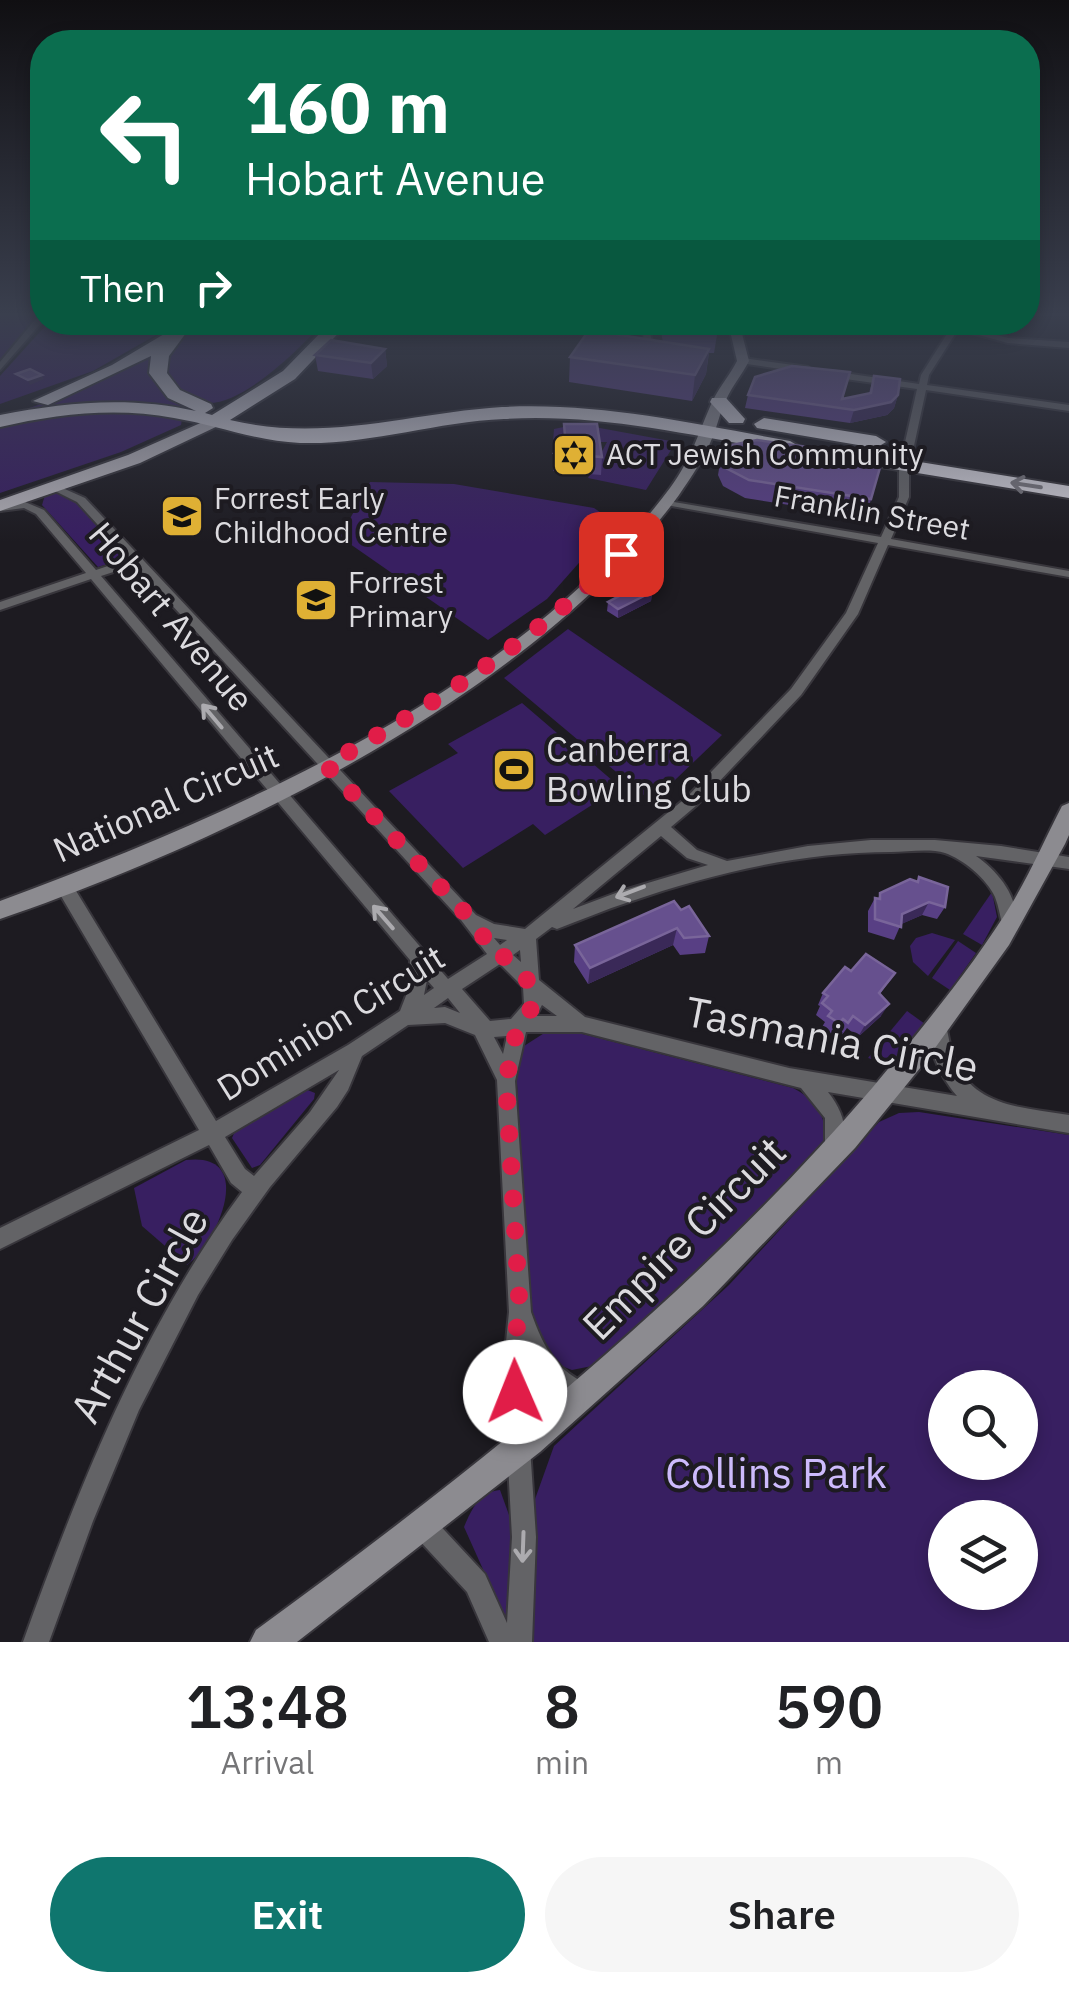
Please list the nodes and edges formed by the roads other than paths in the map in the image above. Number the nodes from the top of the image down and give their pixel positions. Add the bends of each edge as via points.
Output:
1 (72, 389) edge
2 (170, 389) edge
3 (258, 389) edge
4 (266, 389) edge
5 (728, 389) edge
6 (922, 389) edge
7 (933, 389) edge
8 (254, 399) junction
9 (1069, 408) edge
10 (214, 417) junction
11 (0, 418) edge
12 (713, 420) junction
13 (251, 427) junction
14 (739, 429) junction
15 (180, 439) junction
16 (911, 456) junction
17 (1069, 472) edge
18 (96, 474) junction
19 (54, 486) junction
20 (1069, 492) edge
21 (9, 494) edge
22 (81, 500) junction
23 (666, 502) junction
24 (0, 507) edge
25 (40, 512) junction
26 (888, 541) junction
27 (137, 560) junction
28 (1069, 574) edge
29 (93, 575) junction
30 (0, 606) edge
31 (326, 765) junction
32 (275, 790) junction
33 (1069, 811) edge
34 (662, 828) junction
35 (945, 847) junction
36 (1046, 859) junction
37 (724, 864) junction
38 (1069, 864) edge
39 (64, 886) junction
40 (0, 910) edge
41 (467, 915) junction
42 (1009, 922) junction
43 (531, 933) junction
44 (500, 955) junction
45 (418, 958) junction
46 (531, 984) junction
47 (448, 990) junction
48 (406, 1017) junction
49 (582, 1024) junction
50 (520, 1025) junction
51 (938, 1026) junction
52 (481, 1029) junction
53 (354, 1052) junction
54 (806, 1080) junction
55 (506, 1081) junction
56 (883, 1095) junction
57 (1003, 1113) junction
58 (1069, 1124) edge
59 (213, 1133) junction
60 (832, 1155) junction
61 (255, 1190) junction
62 (0, 1239) edge
63 (520, 1312) junction
64 (586, 1396) junction
65 (519, 1451) junction
66 (425, 1528) junction
67 (36, 1642) edge
68 (268, 1642) edge
69 (502, 1642) edge
70 (519, 1642) edge

1 - 11 highway
2 - 10 highway
3 - 10 highway
4 - 8 highway
5 - 12 street, National Circuit
6 - 16 street, Dominion Circuit
7 - 9 street
8 - 10 highway
8 - 13 highway via 246,413
10 - 11 highway via 102,406
10 - 13 highway
10 - 15 main road
10 - 19 main road
12 - 13 highway via 547,412 475,416 348,437
12 - 13 highway via 659,407 537,402 349,428
12 - 14 highway
12 - 14 highway
12 - 23 street, National Circuit
13 - 15 highway
14 - 16 highway
15 - 18 main road
16 - 17 highway
20 -> 16 highway
16 - 26 street, Dominion Circuit
18 - 19 main road
18 - 22 street, Hobart Avenue via 80,486
19 - 21 main road
19 - 22 street, Hobart Avenue
19 - 24 main road
19 - 25 street, Hobart Avenue
22 - 27 street, Hobart Avenue
23 - 26 street, Franklin Street
23 - 31 street, National Circuit via 594,582 542,625 458,686
24 - 25 street, Hobart Avenue
25 - 29 street, Hobart Avenue
26 - 28 street, Franklin Street
26 - 34 street, Dominion Circuit via 852,614 796,692
27 - 29 street
27 - 31 street, Hobart Avenue
29 - 30 street
32 -> 29 street, Hobart Avenue
31 - 32 street, National Circuit
31 - 41 street, Hobart Avenue
32 - 39 street, National Circuit
45 -> 32 street, Hobart Avenue
33 - 36 street, Empire Circuit
34 - 37 street via 692,854
34 - 43 street, Dominion Circuit
35 - 36 street
35 - 37 street via 832,848
35 - 42 street via 995,880 1006,897
36 - 38 street
36 - 42 street, Empire Circuit
37 -> 43 street via 645,886
39 - 40 street, National Circuit
39 - 59 street
41 - 43 street via 491,931
41 - 44 street, Hobart Avenue
42 - 51 street, Empire Circuit
43 - 44 street, Dominion Circuit
43 - 46 street
44 - 46 street, Hobart Avenue
44 - 47 street, Dominion Circuit
45 - 47 street, Hobart Avenue
45 - 48 street via 418,988
46 - 49 street, Tasmania Circle
46 - 50 street via 533,1006
47 - 48 street, Dominion Circuit
47 - 52 street, Hobart Avenue
48 - 52 street via 453,1016
48 - 53 street, Dominion Circuit
49 - 50 street, Tasmania Circle
49 - 54 street, Tasmania Circle
50 - 52 street via 502,1032
50 - 55 street
51 - 56 street, Empire Circuit
51 - 57 street via 951,1075 975,1100
52 - 55 street
53 - 59 street, Dominion Circuit
53 - 61 street, Arthur Circle via 348,1077
54 - 56 street, Tasmania Circle
54 - 60 street via 837,1121
55 - 63 street
56 - 57 street, Tasmania Circle
56 - 60 street, Empire Circuit
57 - 58 street, Tasmania Circle
59 - 61 street via 240,1179
59 - 62 street, Dominion Circuit
60 - 64 street, Empire Circuit via 725,1268
61 - 67 street, Arthur Circle via 152,1358 72,1537
63 - 64 street via 541,1362 563,1385
63 - 65 street via 514,1372
64 - 65 street, Empire Circuit
65 - 66 street, Empire Circuit
65 -> 70 street
66 - 68 street, Empire Circuit
66 - 69 street via 476,1582

